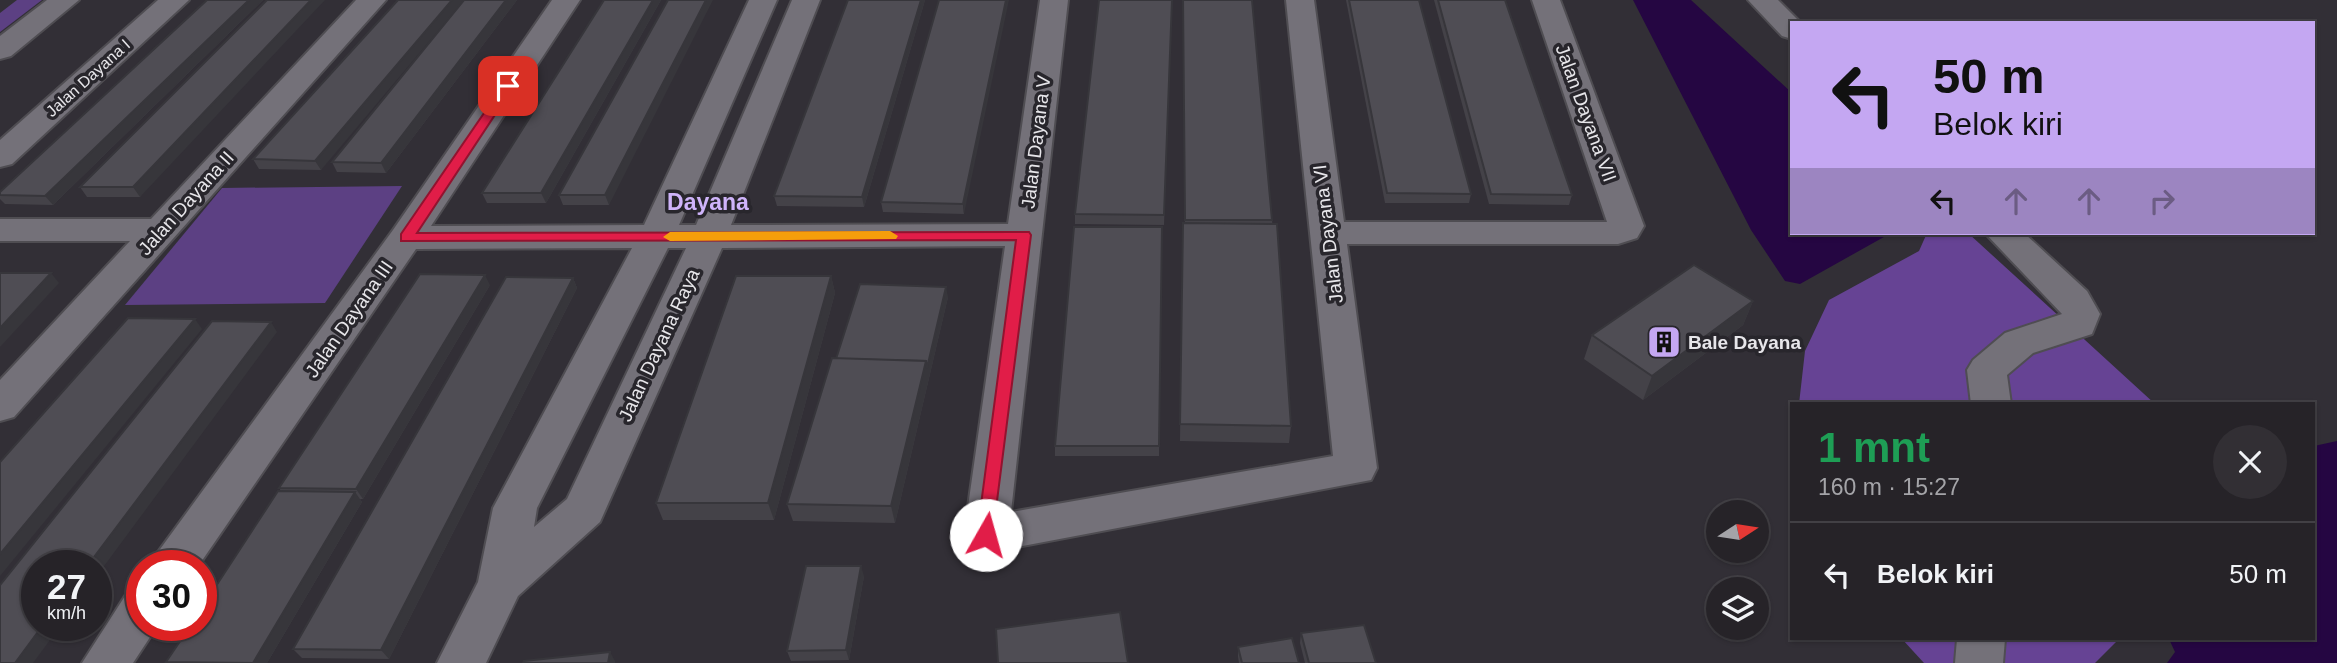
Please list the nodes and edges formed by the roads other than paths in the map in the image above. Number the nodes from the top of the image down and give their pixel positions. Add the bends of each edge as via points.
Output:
1 (65, 0) edge
2 (175, 0) edge
3 (372, 0) edge
4 (566, 0) edge
5 (763, 0) edge
6 (806, 0) edge
7 (1054, 0) edge
8 (1300, 0) edge
9 (1546, 0) edge
10 (1762, 0) edge
11 (1790, 28) edge
12 (0, 50) edge
13 (0, 157) edge
14 (0, 230) edge
15 (161, 230) junction
16 (1328, 233) junction
17 (1024, 235) junction
18 (2005, 235) edge
19 (709, 236) junction
20 (656, 237) junction
21 (406, 238) junction
22 (1991, 402) edge
23 (0, 406) edge
24 (986, 535) joint
25 (185, 550) edge
26 (501, 583) junction
27 (126, 634) edge
28 (1981, 640) edge
29 (106, 663) edge
30 (461, 663) edge
31 (1979, 663) edge

1 - 12 street
2 - 13 street, Jalan Dayana I
3 - 15 street, Jalan Dayana II
4 - 21 street, Jalan Dayana III
5 - 20 street, Jalan Dayana Raya
6 - 19 street, Jalan Dayana Raya
7 - 17 street, Jalan Dayana V
8 - 16 street, Jalan Dayana VI
9 - 16 street, Jalan Dayana VII via 1626,226 1618,233
10 - 11 street
14 - 15 street
15 - 23 street, Jalan Dayana II
16 - 24 street, Jalan Dayana VI via 1356,468
17 - 19 street
17 - 24 street, Jalan Dayana V
18 - 22 street via 2074,300 2081,314 2078,325 2019,343 1987,370
19 - 20 street
19 - 26 street, Jalan Dayana Raya via 584,509
20 - 21 street
20 - 26 street, Jalan Dayana Raya via 515,508
21 - 25 street, Jalan Dayana III
26 - 30 street, Jalan Dayana Raya
27 - 29 street
28 - 31 street

